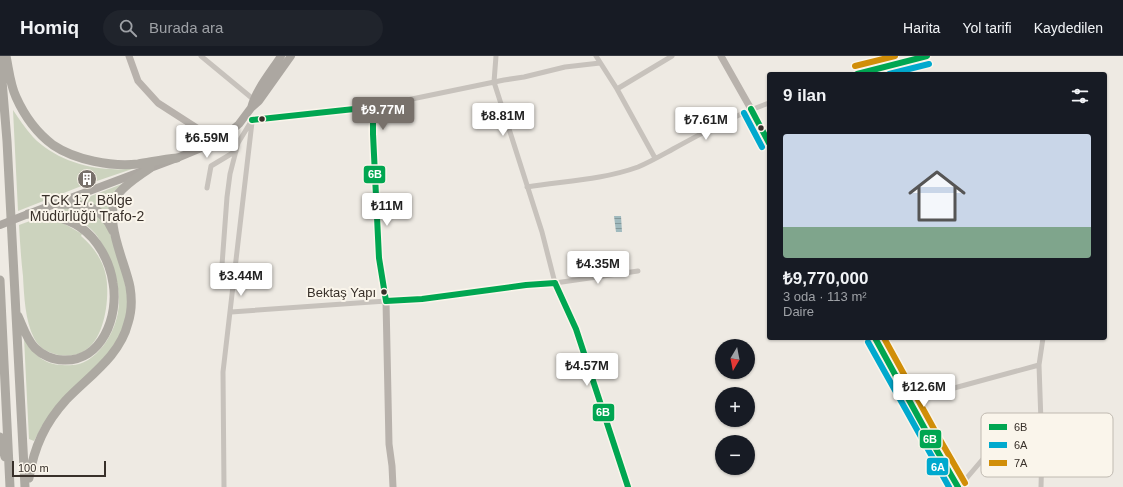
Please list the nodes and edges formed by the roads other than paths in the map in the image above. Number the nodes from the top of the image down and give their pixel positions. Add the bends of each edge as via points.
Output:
1 (0, 56) edge
2 (6, 56) edge
3 (129, 56) edge
4 (201, 56) edge
5 (281, 56) edge
6 (291, 56) edge
7 (496, 56) edge
8 (596, 56) edge
9 (672, 56) edge
10 (721, 56) edge
11 (927, 56) edge
12 (600, 63) junction
13 (865, 72) edge
14 (494, 82) junction
15 (616, 89) junction
16 (254, 99) junction
17 (767, 104) edge
18 (373, 108) junction
19 (751, 109) junction
20 (250, 110) junction
21 (252, 120) junction
22 (224, 137) junction
23 (767, 139) edge
24 (236, 151) junction
25 (177, 158) junction
26 (655, 158) junction
27 (150, 168) junction
28 (527, 187) junction
29 (207, 188) dead end
30 (55, 204) junction
31 (28, 214) junction
32 (0, 225) edge
33 (115, 236) junction
34 (222, 265) dead end
35 (638, 270) dead end
36 (0, 280) edge
37 (555, 282) junction
38 (386, 301) junction
39 (16, 312) junction
40 (231, 312) junction
41 (876, 340) edge
42 (1043, 340) edge
43 (1039, 365) junction
44 (910, 400) junction
45 (1041, 413) edge
46 (0, 437) edge
47 (981, 461) edge
48 (9, 468) junction
49 (1041, 477) edge
50 (10, 487) edge
51 (26, 487) edge
52 (224, 487) edge
53 (393, 487) edge
54 (628, 487) edge
55 (959, 487) edge
56 (1041, 487) edge

1 - 39 highway
2 - 25 highway via 12,87 22,109 38,131 54,145 90,160 113,164 138,164
3 - 22 street via 138,81 158,103 203,132
4 - 16 street
5 - 16 main road
6 - 20 main road via 265,94
7 - 14 street
8 - 12 street
9 - 15 street
10 - 19 street
11 - 13 street
12 - 14 street via 565,67
12 - 15 street
14 - 18 street
14 - 28 street
15 - 26 street
16 - 20 main road
17 - 19 street
18 - 21 street
18 - 38 street via 379,258
19 - 23 street
19 - 26 street
20 - 21 street
20 - 22 main road
21 - 24 street
21 - 40 street
22 - 25 main road
24 - 29 street via 212,166
24 - 34 street via 227,197
25 - 27 main road
26 - 28 street via 617,173
27 - 30 main road
27 - 33 highway via 116,197 113,215
28 - 37 street
30 - 31 main road
30 - 33 highway via 85,206 96,210 106,218
31 - 32 main road, bridge
31 - 39 highway via 61,218 87,232 100,248 110,271 115,299 111,322 98,346 82,357 67,360 49,357 35,348
33 - 51 highway via 131,297 128,324 122,339 109,358 50,420 35,450
35 - 37 street
36 - 48 highway
37 - 38 street via 422,299
37 - 54 street via 578,334
38 - 40 street
38 - 53 street via 389,444
39 - 51 highway
40 - 52 street via 223,372
41 - 44 street
42 - 43 street
43 - 44 street
43 - 45 street
44 - 55 street
46 - 48 highway
47 - 55 street
48 - 50 highway
49 - 56 street

